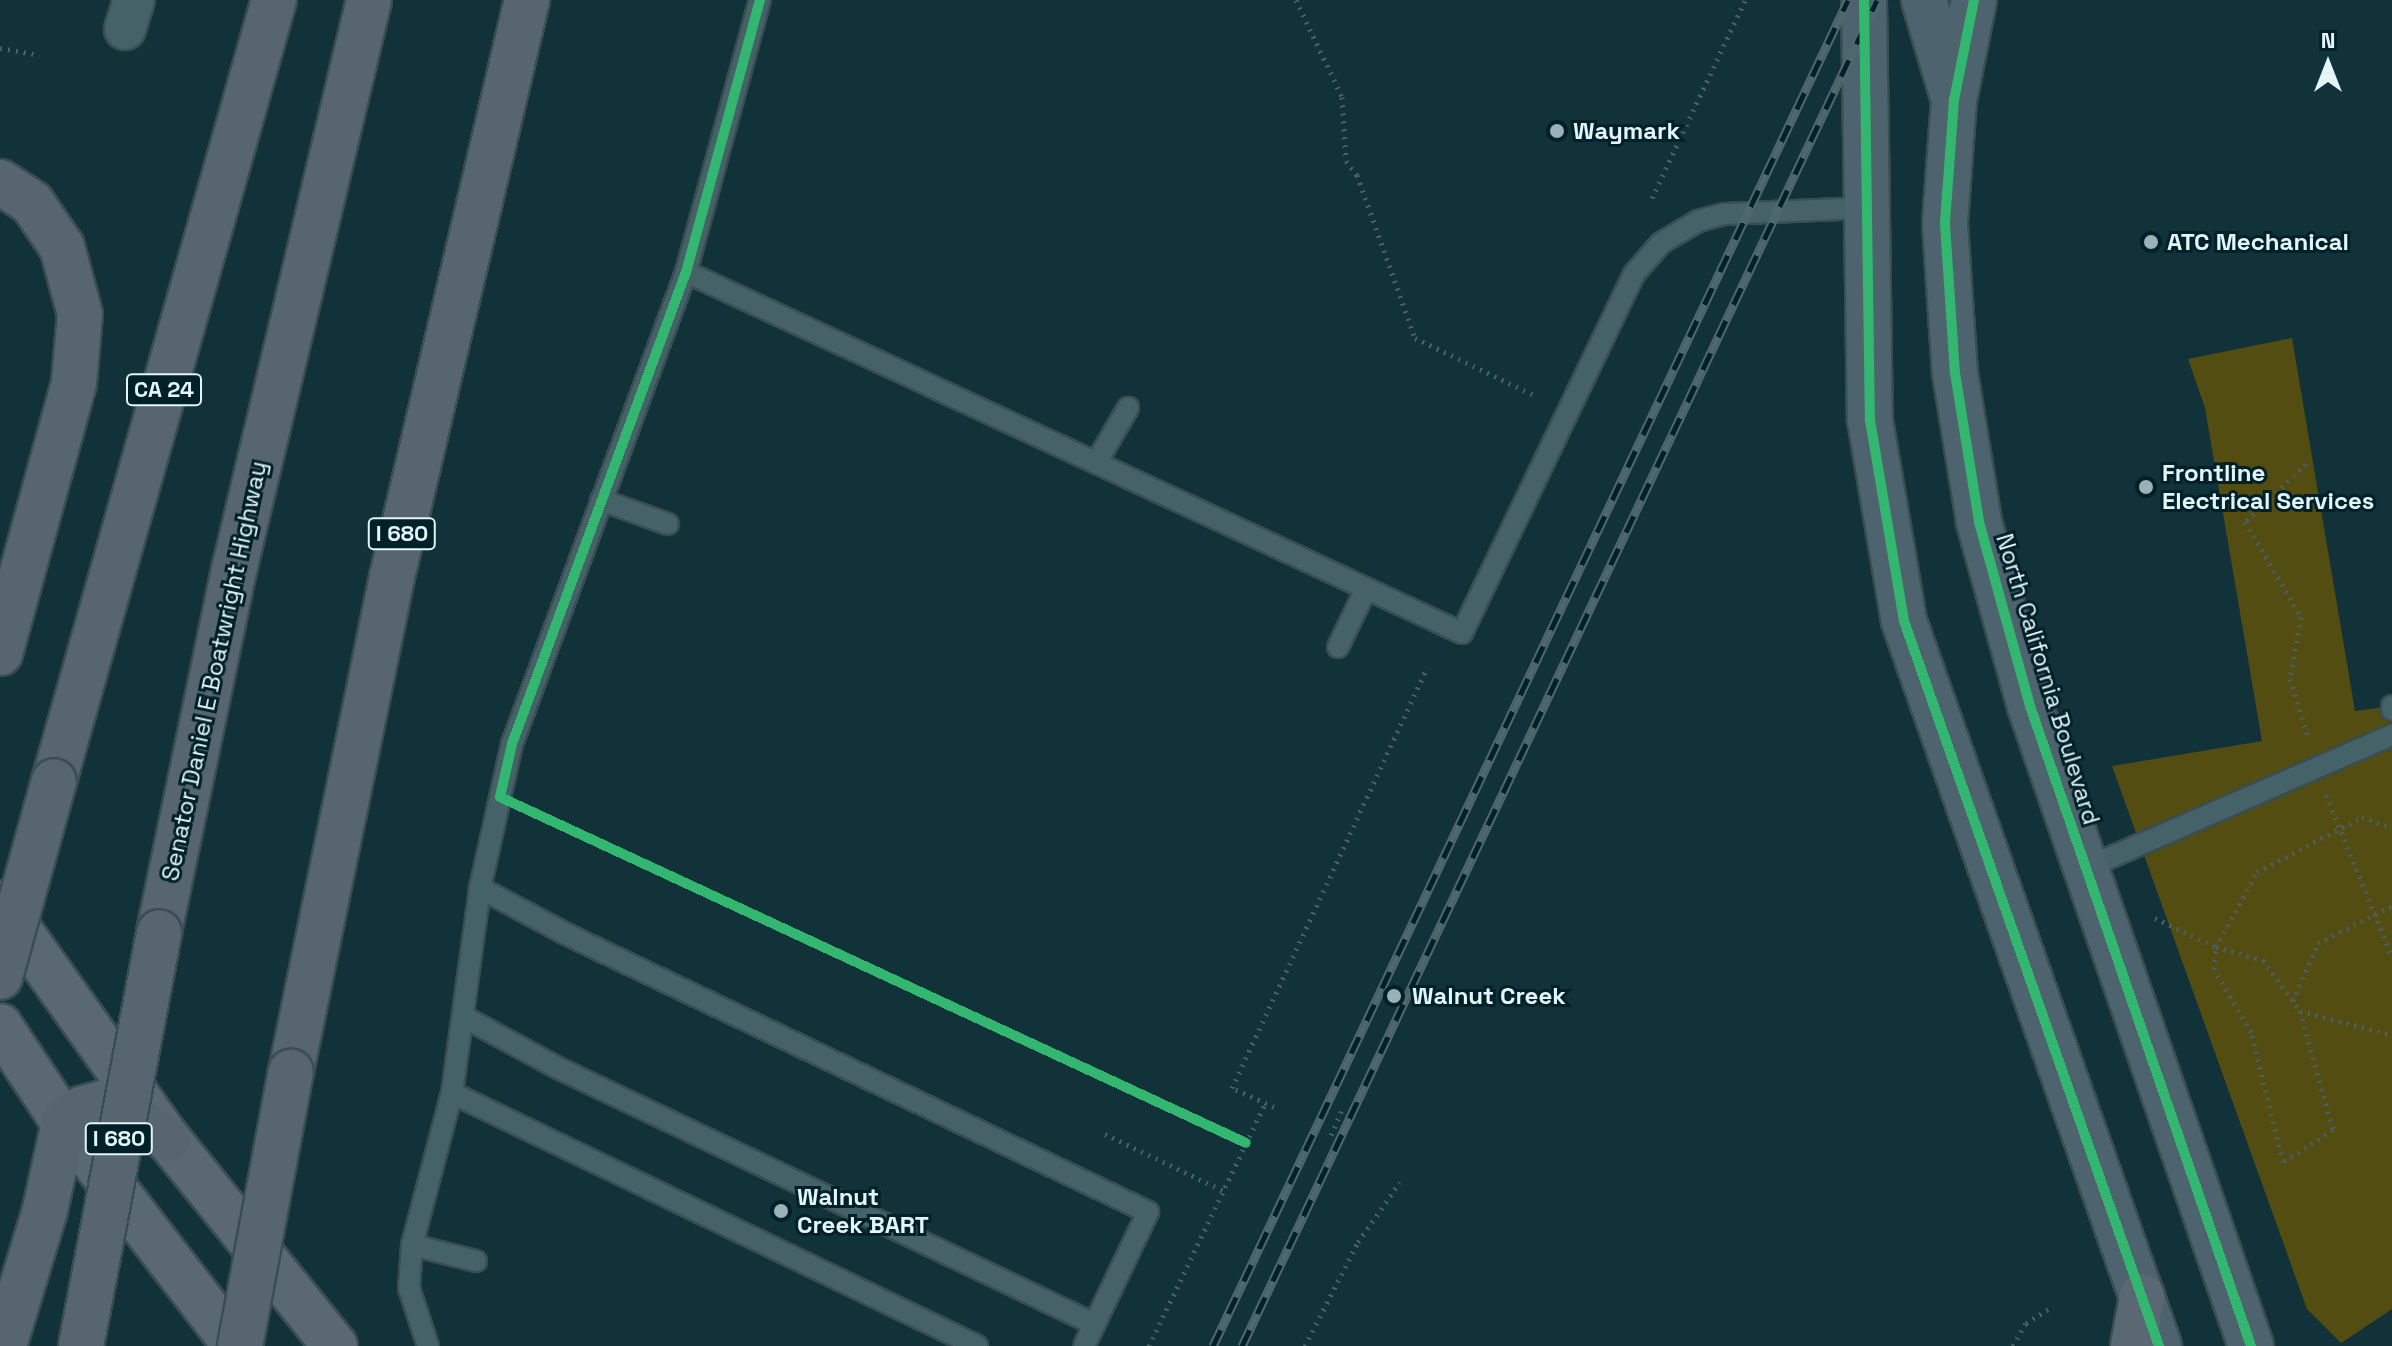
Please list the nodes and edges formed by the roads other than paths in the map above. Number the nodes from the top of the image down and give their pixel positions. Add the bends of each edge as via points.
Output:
1 (274, 0) edge
2 (369, 0) edge
3 (527, 0) edge
4 (760, 0) edge
5 (1864, 0) edge
6 (1924, 0) edge
7 (1974, 0) edge
8 (1954, 100) junction
9 (0, 182) edge
10 (1864, 208) junction
11 (686, 272) junction
12 (1128, 408) dead end
13 (1096, 463) junction
14 (601, 500) junction
15 (668, 524) dead end
16 (1366, 589) junction
17 (1338, 647) dead end
18 (0, 653) edge
19 (2392, 735) edge
20 (2086, 868) junction
21 (480, 888) junction
22 (0, 903) edge
23 (0, 977) edge
24 (464, 1017) junction
25 (0, 1026) edge
26 (452, 1093) junction
27 (64, 1123) junction
28 (168, 1139) junction
29 (412, 1245) junction
30 (476, 1261) dead end
31 (2142, 1296) junction
32 (1094, 1324) junction
33 (4, 1346) edge
34 (81, 1346) edge
35 (238, 1346) edge
36 (335, 1346) edge
37 (428, 1346) edge
38 (977, 1346) edge
39 (1084, 1346) edge
40 (2133, 1346) edge
41 (2159, 1346) edge
42 (2251, 1346) edge

1 - 23 highway, CA 24, bridge
2 - 34 highway, Senator Daniel E Boatwright Highway / I 680, bridge via 242,536 159,932
3 - 35 highway, I 680, bridge via 392,577
4 - 11 lane
5 - 10 main road
6 - 8 main road
7 - 8 main road, North California Boulevard
8 - 20 main road, North California Boulevard via 1945,224 1955,373 1979,522 2030,706
9 - 18 highway via 32,203 62,247 80,314 74,383
10 - 16 lane via 1724,214 1698,221 1661,243 1634,274 1462,633
10 - 31 main road via 1870,420 1904,621
11 - 13 lane
11 - 14 lane
12 - 13 lane
13 - 16 lane
14 - 15 lane
14 - 21 lane via 512,744
16 - 17 lane
19 - 20 lane
20 - 42 main road, North California Boulevard
21 - 24 lane
21 - 32 lane via 1148,1212
22 - 28 highway
24 - 26 lane
24 - 32 lane via 556,1067
25 - 27 highway
26 - 29 lane
26 - 38 lane
27 - 28 highway via 81,1109 106,1102
27 - 33 highway via 45,1210
27 - 35 highway
28 - 36 highway
29 - 30 lane
29 - 37 lane via 409,1288
31 - 40 highway
31 - 41 main road
32 - 39 lane

